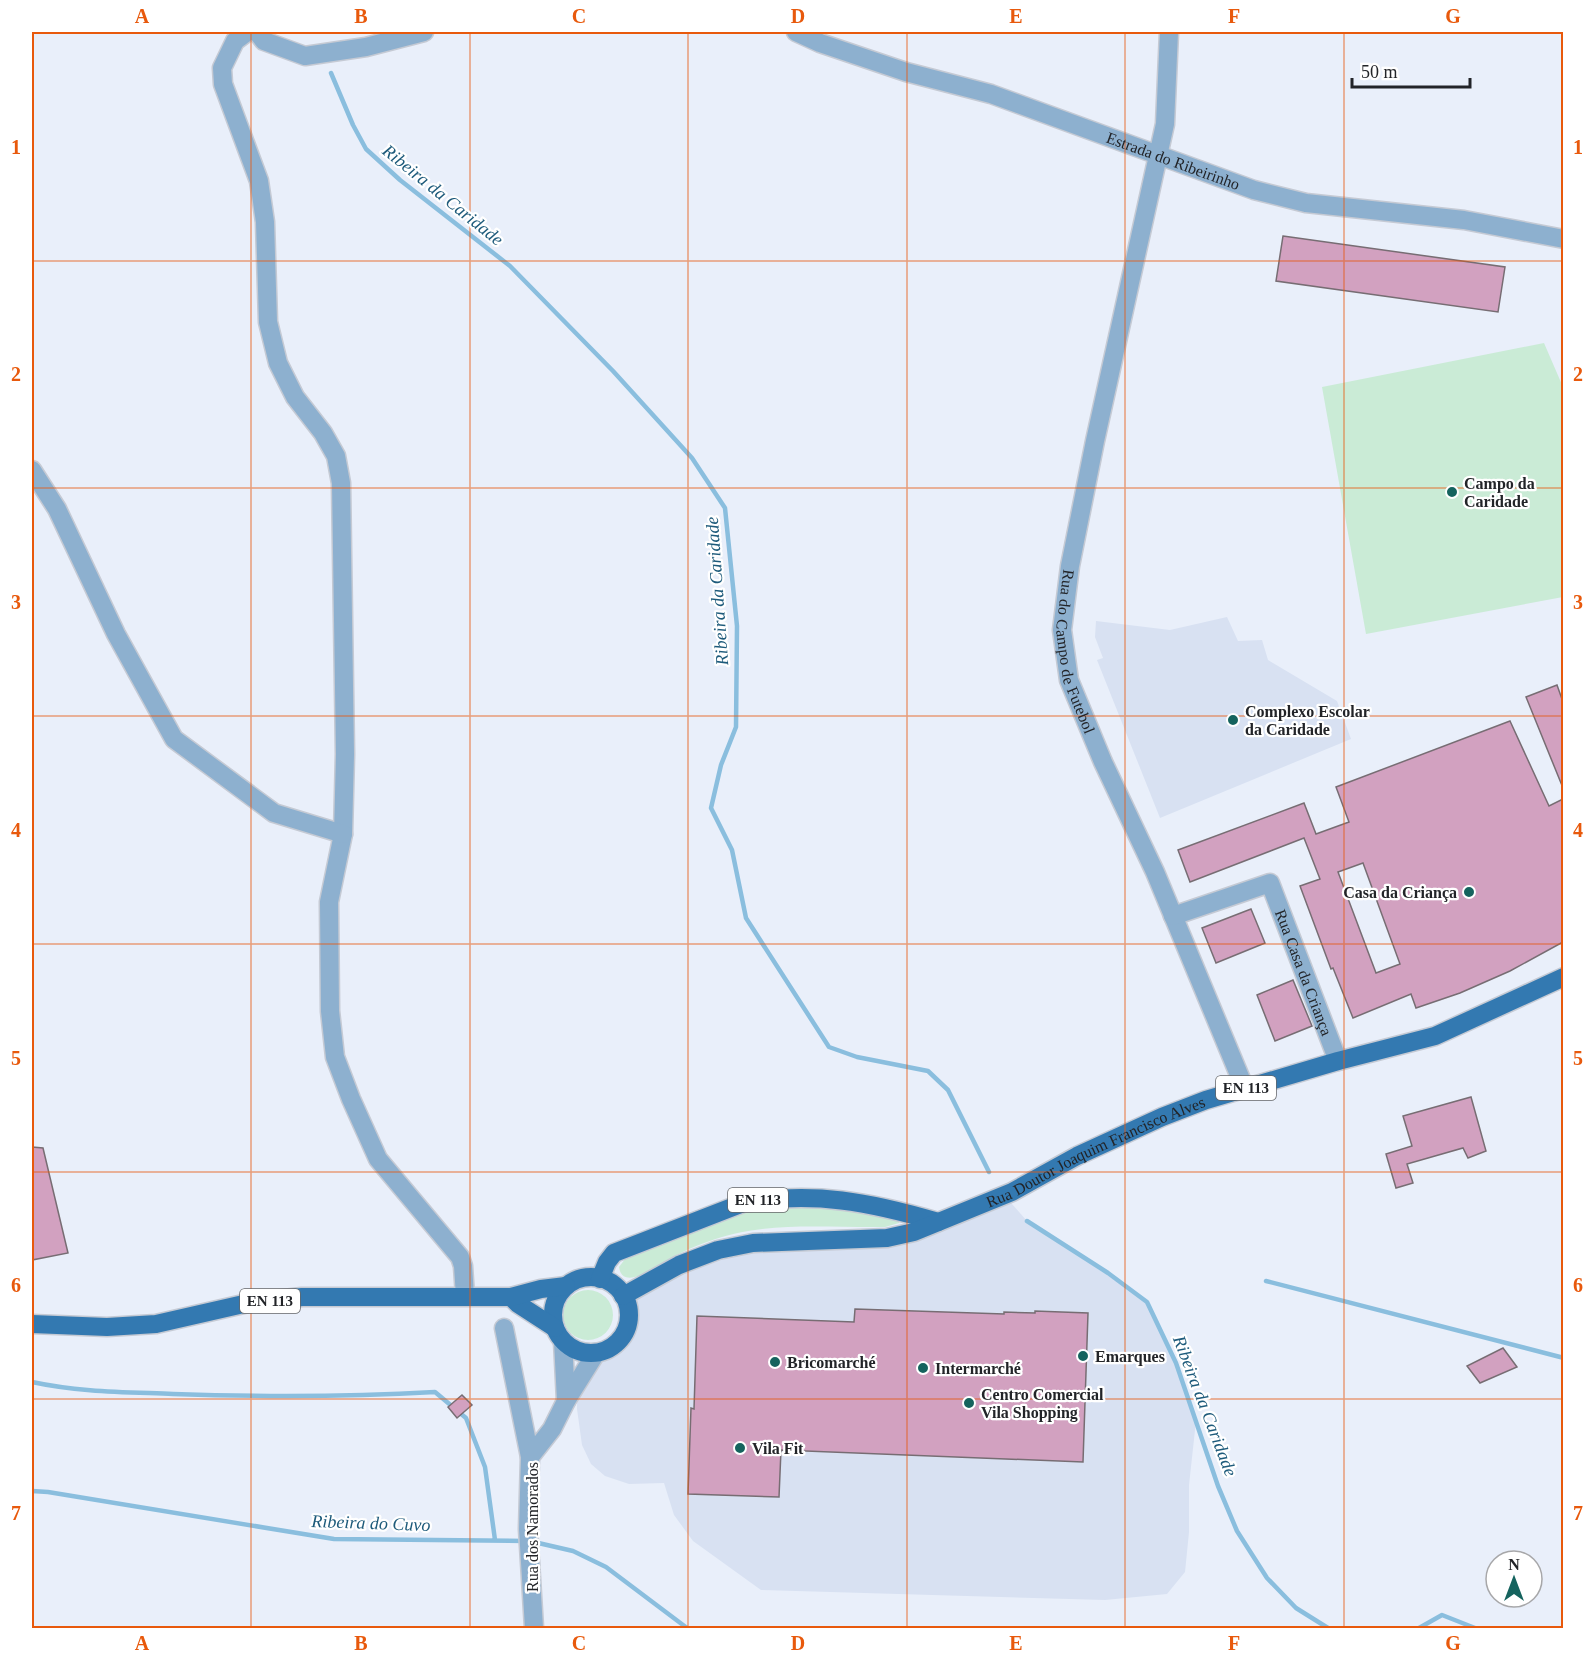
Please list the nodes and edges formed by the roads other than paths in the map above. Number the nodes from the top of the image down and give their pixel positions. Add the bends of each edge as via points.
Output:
1 (247, 32) edge
2 (256, 32) edge
3 (424, 32) edge
4 (796, 32) edge
5 (1169, 32) edge
6 (1158, 154) junction
7 (1563, 239) edge
8 (32, 470) edge
9 (343, 834) junction
10 (1173, 916) junction
11 (1563, 977) edge
12 (1338, 1061) junction
13 (1245, 1089) junction
14 (938, 1222) junction
15 (600, 1279) junction
16 (566, 1286) junction
17 (465, 1296) junction
18 (624, 1296) junction
19 (511, 1298) junction
20 (32, 1324) edge
21 (504, 1328) dead end
22 (559, 1335) junction
23 (596, 1353) junction
24 (566, 1401) junction
25 (530, 1457) junction
26 (534, 1629) edge

1 - 9 street via 235,41 222,68 224,84 259,181 265,222 268,322 278,363 294,397 336,456 341,483
2 - 3 street via 264,41 305,56 366,47
4 - 6 street, Estrada do Ribeirinho via 906,72 991,94
5 - 6 street, Rua do Campo de Futebol via 1165,123
6 - 7 street, Estrada do Ribeirinho via 1254,190 1306,203 1464,220
6 - 10 street, Rua do Campo de Futebol via 1095,441 1070,566 1062,630 1069,680
8 - 9 street via 57,509 116,634 174,739 274,813
9 - 17 street via 329,902 330,1011 335,1057 378,1159 460,1257
10 - 12 street, Rua Casa da Criança via 1270,883
10 - 13 street, Rua do Campo de Futebol
11 - 12 main road, Rua Doutor Joaquim Francisco Alves / EN 113 via 1435,1036
12 - 13 main road, Rua Doutor Joaquim Francisco Alves / EN 113
13 - 14 main road, Rua Doutor Joaquim Francisco Alves / EN 113 via 1162,1117 1077,1156 1012,1192
14 - 15 main road, EN 113 via 832,1198 743,1203 614,1253
14 - 18 main road, Rua Doutor Joaquim Francisco Alves / EN 113 via 887,1238 753,1244 718,1250 679,1265
15 - 16 main road, EN 113 via 590,1277
15 - 18 main road
16 - 19 main road, EN 113
16 - 22 main road via 554,1305
17 - 19 main road, EN 113
17 - 20 main road, EN 113 via 302,1297 249,1303 156,1324
18 - 23 main road via 628,1307 625,1331 618,1342
19 - 22 main road
21 - 25 street
22 - 23 main road via 573,1349
22 - 24 street
23 - 24 street, Rua dos Namorados
24 - 25 street, Rua dos Namorados via 552,1429
25 - 26 street, Rua dos Namorados via 528,1529

